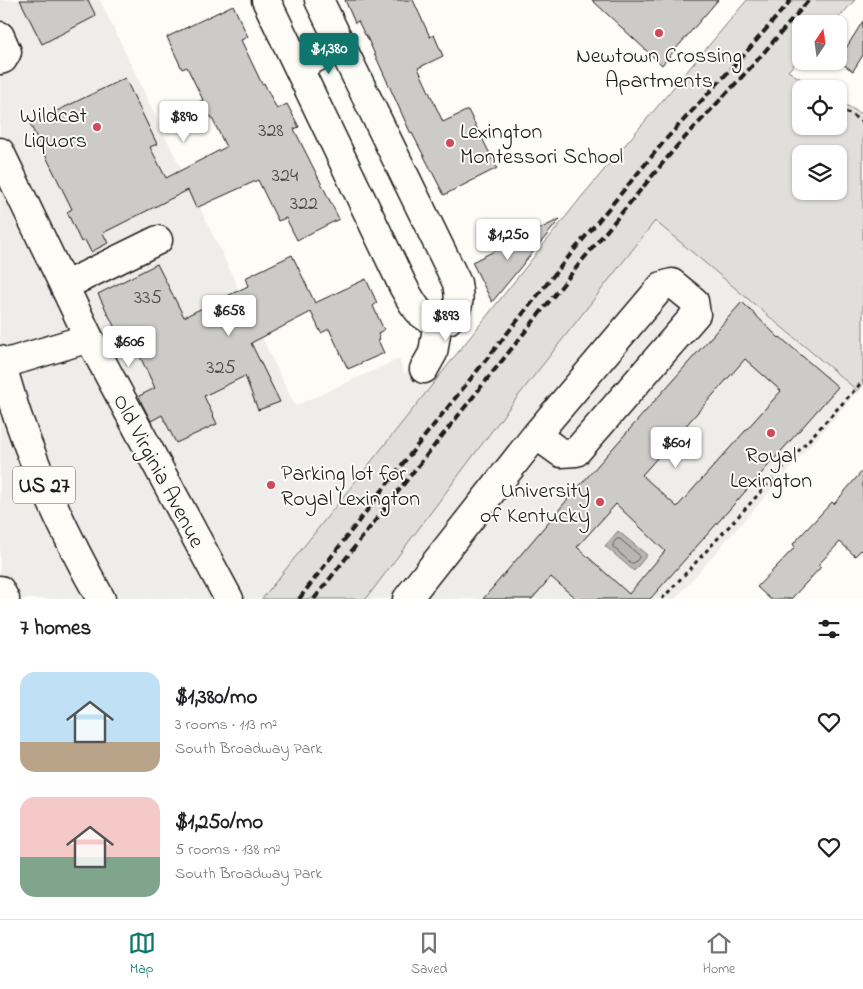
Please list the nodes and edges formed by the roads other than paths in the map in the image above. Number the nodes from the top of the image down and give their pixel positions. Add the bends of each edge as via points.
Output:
1 (266, 0) edge
2 (319, 0) edge
3 (0, 36) edge
4 (340, 45) junction
5 (0, 60) edge
6 (298, 68) junction
7 (0, 152) edge
8 (158, 240) dead end
9 (64, 286) junction
10 (438, 321) junction
11 (89, 338) junction
12 (1, 363) edge
13 (424, 369) dead end
14 (536, 435) junction
15 (0, 590) edge
16 (5, 599) edge
17 (101, 599) edge
18 (229, 599) edge
19 (408, 599) edge

1 - 6 street
2 - 4 street
3 - 5 street via 7,52
4 - 6 street
4 - 10 street via 457,283 460,300 454,314 448,320
6 - 10 street via 403,286 423,316
7 - 9 street, Old Virginia Avenue
8 - 9 street
9 - 11 street, Old Virginia Avenue
10 - 13 street via 433,353
11 - 12 street
11 - 18 street, Old Virginia Avenue
12 - 17 street, US 27 via 49,496 72,548
14 - 14 street via 662,286 672,284 694,301 696,314 576,452 561,453
14 - 19 street
15 - 16 street

